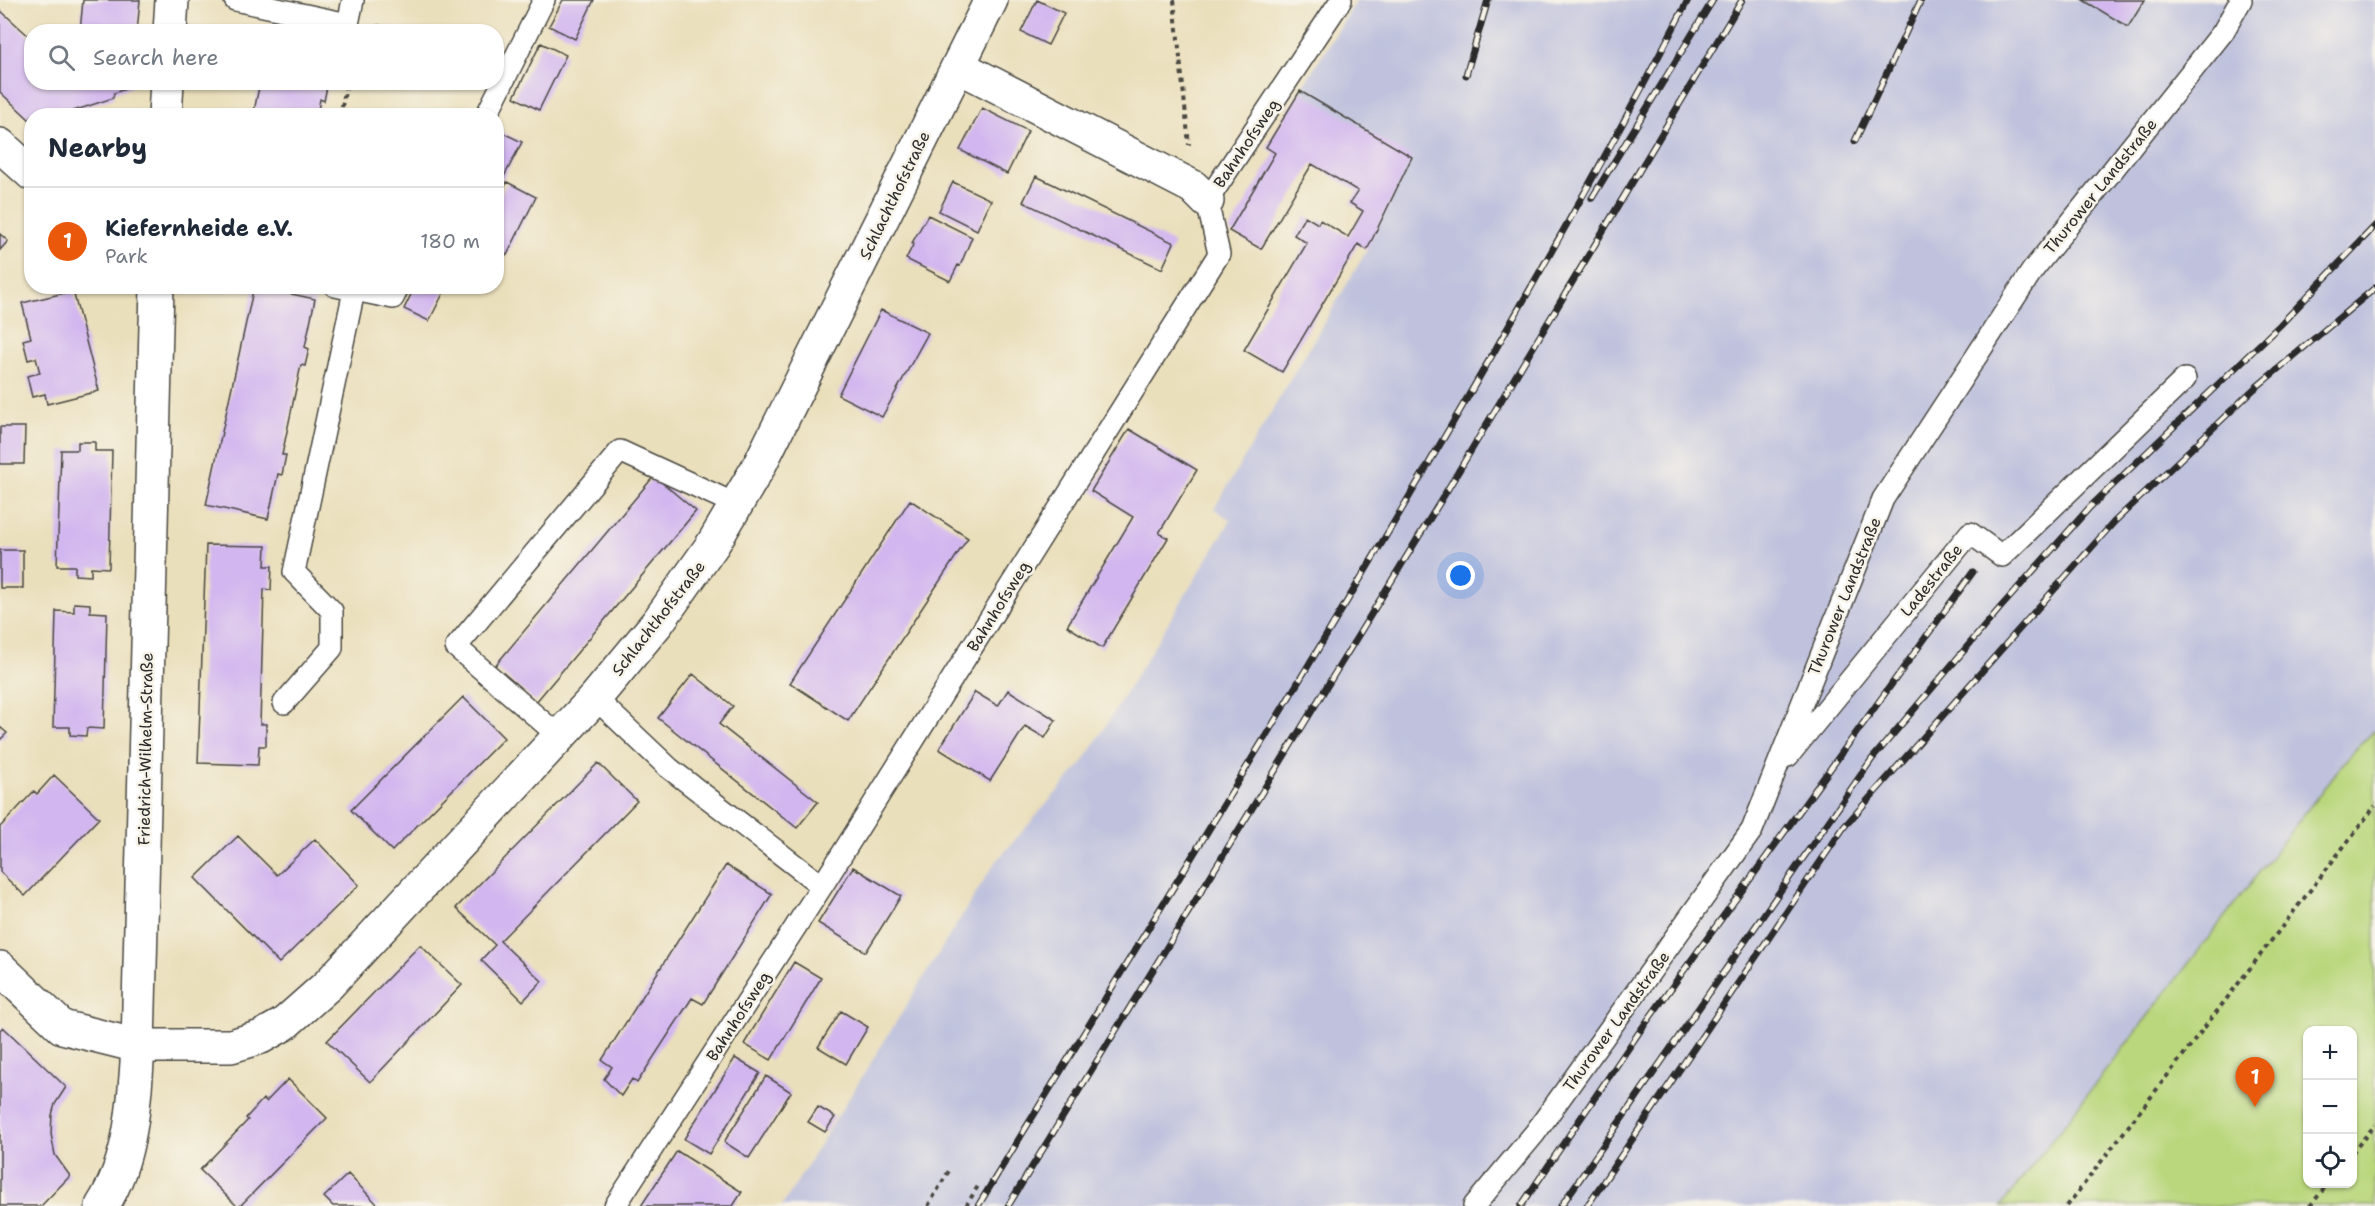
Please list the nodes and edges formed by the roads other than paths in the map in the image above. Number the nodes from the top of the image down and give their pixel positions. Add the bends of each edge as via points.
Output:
1 (172, 0) edge
2 (235, 0) edge
3 (352, 0) edge
4 (544, 0) edge
5 (991, 0) edge
6 (1341, 0) edge
7 (2241, 0) edge
8 (170, 24) edge
9 (958, 66) junction
10 (504, 80) edge
11 (167, 90) edge
12 (499, 90) edge
13 (165, 108) edge
14 (490, 108) edge
15 (0, 144) edge
16 (24, 166) edge
17 (1200, 194) junction
18 (157, 294) edge
19 (343, 294) edge
20 (371, 294) edge
21 (395, 294) edge
22 (2185, 379) dead end
23 (737, 505) junction
24 (595, 698) junction
25 (284, 703) dead end
26 (559, 736) junction
27 (1775, 772) junction
28 (822, 886) junction
29 (0, 968) edge
30 (138, 1046) junction
31 (102, 1206) edge
32 (615, 1206) edge
33 (1474, 1206) edge

1 - 8 street
2 - 3 lane via 348,24
4 - 10 lane
5 - 9 street, Schlachthofstraße
6 - 17 lane, Bahnhofsweg
7 - 27 lane, Thurower Landstraße via 2223,32 2032,271 1883,499
9 - 17 street
9 - 23 street, Schlachthofstraße
11 - 13 street
12 - 14 lane
15 - 16 street
17 - 28 lane, Bahnhofsweg via 1219,254
18 - 30 street, Friedrich-Wilhelm-Straße
19 - 25 lane via 294,573 332,611 332,648
20 - 21 lane via 393,298
22 - 27 lane, Ladestraße via 2002,556 1970,533
23 - 24 street, Schlachthofstraße via 658,622
23 - 26 lane via 620,451 456,647
24 - 26 street, Schlachthofstraße
24 - 28 lane via 669,768
26 - 30 street, Schlachthofstraße via 328,985 284,1024 261,1037 231,1046
27 - 33 lane, Thurower Landstraße via 1752,830 1535,1133
28 - 32 lane, Bahnhofsweg
29 - 30 street, Schlachthofstraße via 62,1028
30 - 31 street, Friedrich-Wilhelm-Straße via 134,1108 123,1158

